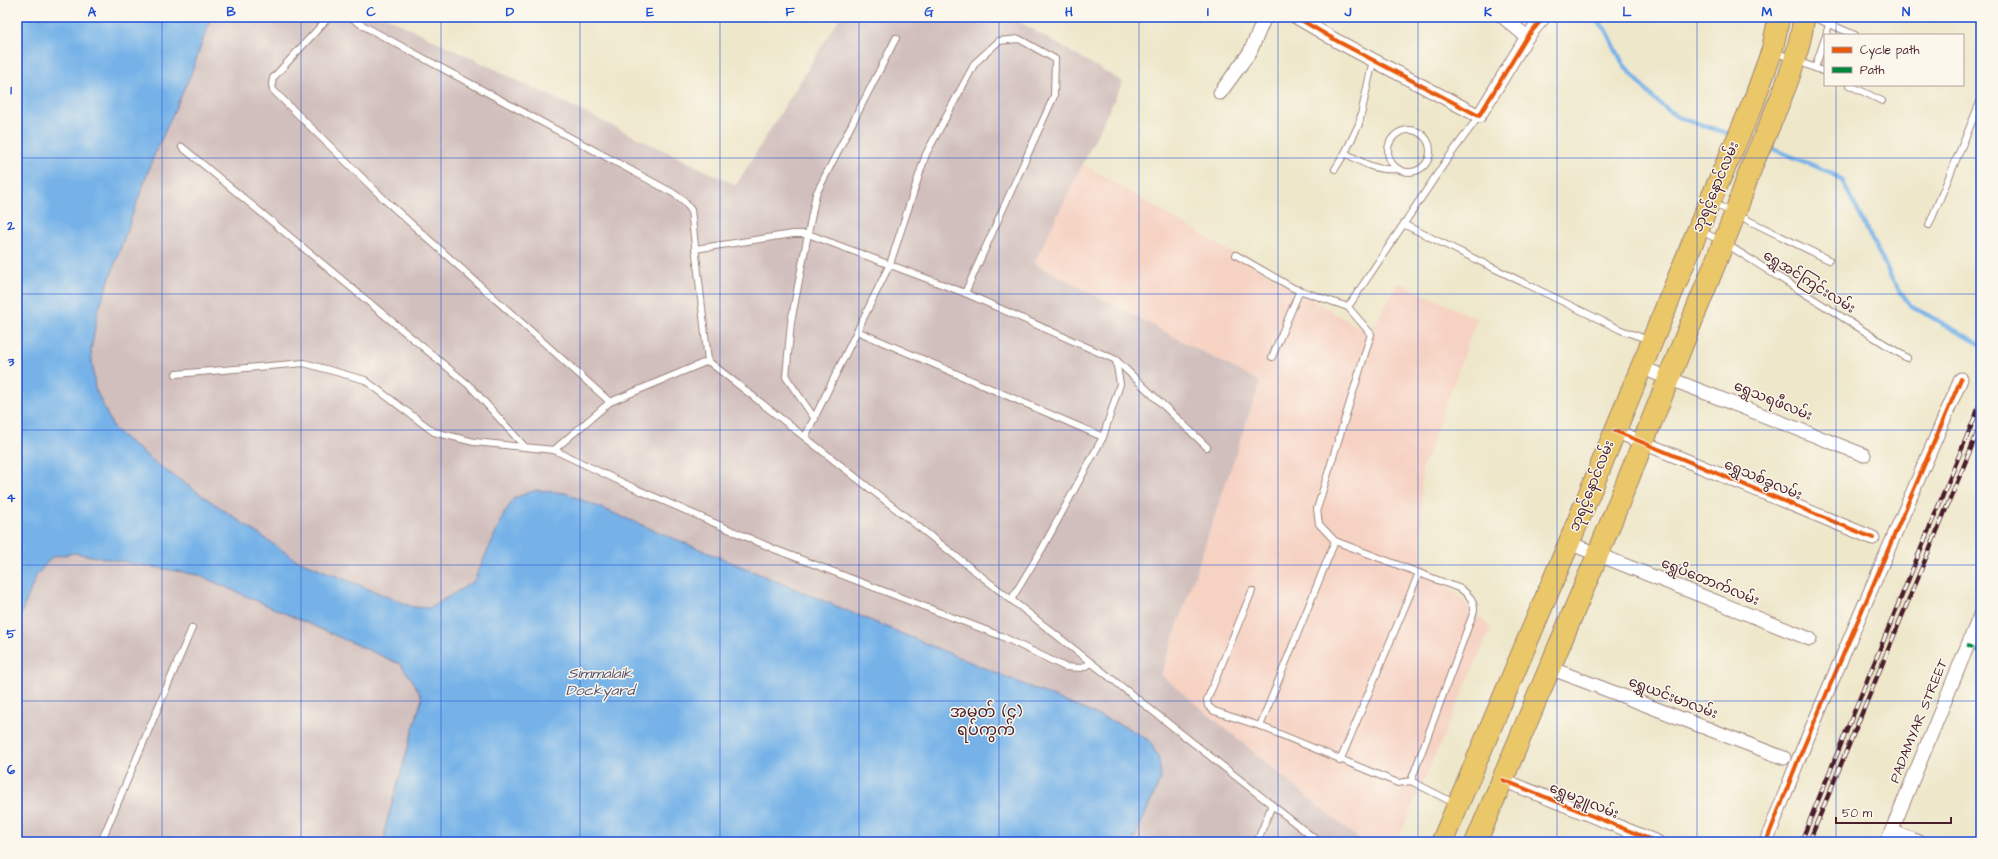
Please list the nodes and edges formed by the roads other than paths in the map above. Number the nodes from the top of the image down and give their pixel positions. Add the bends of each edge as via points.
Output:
1 (329, 17) edge
2 (350, 17) edge
3 (1265, 17) edge
4 (1296, 17) edge
5 (1503, 17) edge
6 (1544, 17) edge
7 (1657, 17) edge
8 (1665, 17) edge
9 (1779, 17) edge
10 (1804, 17) edge
11 (1813, 17) edge
12 (1831, 17) edge
13 (1829, 24) junction
14 (1826, 34) edge
15 (1853, 34) edge
16 (1527, 37) junction
17 (896, 38) dead end
18 (1824, 41) edge
19 (1772, 51) junction
20 (1794, 59) junction
21 (1373, 60) junction
22 (1815, 68) junction
23 (1824, 72) edge
24 (1851, 86) edge
25 (1220, 93) dead end
26 (1981, 100) edge
27 (1882, 102) dead end
28 (1479, 116) junction
29 (182, 147) dead end
30 (1345, 153) junction
31 (1336, 169) dead end
32 (1398, 169) junction
33 (1709, 202) junction
34 (1735, 214) junction
35 (1405, 225) junction
36 (1929, 225) dead end
37 (1698, 229) junction
38 (808, 234) junction
39 (1723, 242) junction
40 (695, 249) junction
41 (1236, 255) dead end
42 (1829, 260) dead end
43 (890, 264) junction
44 (1300, 290) junction
45 (965, 293) junction
46 (1348, 307) junction
47 (857, 331) junction
48 (1651, 341) junction
49 (1272, 357) dead end
50 (1907, 358) dead end
51 (1116, 360) junction
52 (708, 361) junction
53 (1640, 367) junction
54 (176, 374) dead end
55 (1669, 377) junction
56 (1961, 380) dead end
57 (610, 402) junction
58 (814, 419) junction
59 (1615, 431) junction
60 (1103, 437) junction
61 (806, 438) junction
62 (1644, 442) junction
63 (525, 447) junction
64 (1207, 447) dead end
65 (554, 450) junction
66 (1864, 455) dead end
67 (1873, 538) dead end
68 (1335, 541) junction
69 (1569, 543) junction
70 (1598, 554) junction
71 (1419, 573) junction
72 (1252, 591) dead end
73 (1011, 600) junction
74 (1981, 612) edge
75 (192, 628) dead end
76 (1810, 639) dead end
77 (1092, 663) junction
78 (1550, 668) junction
79 (1260, 726) junction
80 (1784, 758) dead end
81 (1340, 760) junction
82 (1503, 780) junction
83 (1411, 781) junction
84 (1272, 805) junction
85 (1458, 805) junction
86 (1889, 836) edge
87 (101, 842) edge
88 (1257, 842) edge
89 (1319, 842) edge
90 (1442, 842) edge
91 (1476, 842) edge
92 (1657, 842) edge
93 (1766, 842) edge
94 (1918, 842) edge

1 - 57 lane via 273,78 273,90 386,201
2 - 40 lane via 673,193 683,200 690,210
3 - 25 street via 1250,52
4 - 21 street
5 - 16 street
6 - 16 street
7 - 8 lane
9 - 19 main road, ဘုရင့်နောင်လမ်း
10 - 20 main road, ဘုရင့်နောင်လမ်း via 1802,35
11 - 13 lane
12 - 13 lane
13 - 14 lane
13 - 15 lane
16 - 28 street
17 - 38 lane via 816,194
18 - 22 lane
19 - 20 lane
19 - 33 main road, ဘုရင့်နောင်လမ်း via 1753,103
20 - 22 lane
20 - 34 main road, ဘုရင့်နောင်လမ်း
21 - 28 street
21 - 30 lane via 1359,124
22 - 23 lane
24 - 27 lane
26 - 36 lane
28 - 35 lane via 1446,161
29 - 63 lane via 471,387
30 - 31 lane
30 - 32 lane via 1370,167 1383,170
32 - 32 lane via 1389,156 1392,140 1397,134 1405,131 1413,130 1420,133 1430,146 1427,162 1422,168 1414,171
33 - 34 lane
33 - 37 main road, ဘုရင့်နောင်လမ်း
34 - 39 main road, ဘုရင့်နောင်လမ်း
34 - 42 lane
35 - 46 lane
35 - 48 lane via 1621,330
37 - 39 lane, ရွှေအင်ကြင်းလမ်း
37 - 48 main road, ဘုရင့်နောင်လမ်း
38 - 40 lane
38 - 43 lane
38 - 58 lane via 791,322 786,377
39 - 50 lane, ရွှေအင်ကြင်းလမ်း
39 - 55 main road, ဘုရင့်နောင်လမ်း
40 - 52 lane
41 - 44 lane
43 - 45 lane
43 - 45 lane via 926,154 975,63 999,41 1019,39 1055,59 1054,96
43 - 47 lane
44 - 46 lane
44 - 49 lane
45 - 51 lane
46 - 68 lane via 1371,334 1317,509 1319,524
47 - 58 lane
47 - 60 lane
48 - 53 main road, ဘုရင့်နောင်လမ်း
51 - 60 lane via 1120,384
51 - 64 lane
52 - 57 lane
52 - 61 lane
53 - 55 street, ရွှေသရဖီလမ်း
53 - 59 main road, ဘုရင့်နောင်လမ်း
54 - 63 lane via 304,363 365,380 434,432 474,442
55 - 62 main road, ဘုရင့်နောင်လမ်း
55 - 66 street, ရွှေသရဖီလမ်း
56 - 93 street via 1799,758
57 - 65 lane
58 - 61 lane
59 - 62 street, ရွှေသစ်ခွလမ်း
59 - 69 main road, ဘုရင့်နောင်လမ်း
60 - 73 lane
61 - 73 lane
62 - 67 street, ရွှေသစ်ခွလမ်း
62 - 70 main road, ဘုရင့်နောင်လမ်း
63 - 65 lane
65 - 77 lane via 774,549 1001,636 1065,667 1081,668
68 - 71 lane
68 - 79 lane
69 - 70 street, ရွှေပိတောက်လမ်း
69 - 85 main road, ဘုရင့်နောင်လမ်း
70 - 76 street, ရွှေပိတောက်လမ်း
70 - 78 main road, ဘုရင့်နောင်လမ်း
71 - 81 lane
71 - 83 lane via 1461,589 1474,602 1474,611
72 - 79 lane via 1207,700 1208,706 1214,711
73 - 77 lane
74 - 86 street, PADAMYAR STREET
75 - 87 lane
77 - 84 lane
78 - 80 street, ရွှေယင်းမာလမ်း
78 - 82 main road, ဘုရင့်နောင်လမ်း
79 - 81 lane
81 - 83 lane via 1398,783
82 - 91 main road, ဘုရင့်နောင်လမ်း
82 - 92 street, ရွှေမဉ္ဇူလမ်း
83 - 85 lane
84 - 88 lane
84 - 89 lane
85 - 90 main road, ဘုရင့်နောင်လမ်း
86 - 94 street

